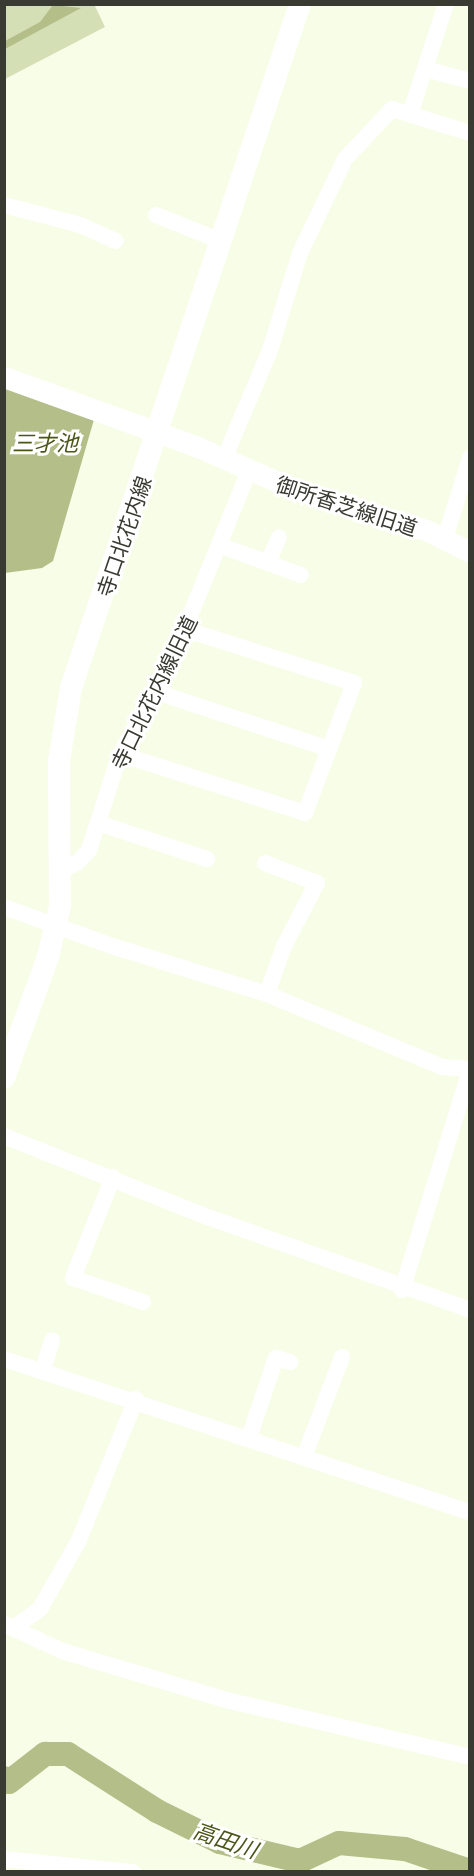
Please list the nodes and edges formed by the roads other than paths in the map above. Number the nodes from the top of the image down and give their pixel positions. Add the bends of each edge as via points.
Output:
1 (300, 4) edge
2 (446, 4) edge
3 (425, 69) junction
4 (470, 81) edge
5 (410, 114) junction
6 (470, 133) edge
7 (4, 206) edge
8 (156, 215) dead end
9 (116, 240) dead end
10 (221, 241) junction
11 (4, 377) edge
12 (158, 433) junction
13 (470, 458) edge
14 (224, 459) junction
15 (249, 471) junction
16 (279, 537) dead end
17 (446, 538) junction
18 (219, 545) junction
19 (470, 552) edge
20 (268, 563) junction
21 (301, 575) dead end
22 (184, 629) junction
23 (156, 692) junction
24 (329, 749) junction
25 (120, 754) junction
26 (98, 823) junction
27 (207, 859) dead end
28 (265, 863) dead end
29 (62, 870) junction
30 (4, 907) edge
31 (57, 926) junction
32 (267, 994) junction
33 (470, 1070) edge
34 (4, 1078) edge
35 (4, 1136) edge
36 (113, 1177) junction
37 (402, 1290) junction
38 (143, 1302) dead end
39 (470, 1310) edge
40 (52, 1341) dead end
41 (342, 1357) dead end
42 (4, 1359) edge
43 (291, 1362) dead end
44 (42, 1372) junction
45 (136, 1399) junction
46 (249, 1438) junction
47 (304, 1456) junction
48 (470, 1512) edge
49 (9, 1626) edge
50 (470, 1757) edge
51 (4, 1858) edge
52 (133, 1872) edge

1 - 10 main road, 寺口北花内線
2 - 3 street
3 - 4 street
3 - 5 street
5 - 6 street
5 - 14 street via 384,113 338,170 293,270 270,350
7 - 9 street via 80,225
8 - 10 street
10 - 12 main road, 寺口北花内線
11 - 12 street, 御所香芝線旧道
12 - 14 street, 御所香芝線旧道
12 - 29 main road, 寺口北花内線 via 64,716 59,761
13 - 17 street
14 - 15 street, 御所香芝線旧道
15 - 17 street, 御所香芝線旧道
15 - 18 street, 寺口北花内線旧道
16 - 20 street
17 - 19 street, 御所香芝線旧道
18 - 20 street
18 - 22 street, 寺口北花内線旧道
20 - 21 street
22 - 23 street, 寺口北花内線旧道
22 - 24 street via 354,683
23 - 24 street
23 - 25 street, 寺口北花内線旧道
24 - 25 street via 305,813
25 - 26 street, 寺口北花内線旧道
26 - 27 street
26 - 29 street, 寺口北花内線旧道 via 84,858
28 - 32 street via 317,883 284,946
29 - 31 main road, 寺口北花内線
30 - 31 street
31 - 32 street
31 - 34 main road, 寺口北花内線
32 - 33 street via 442,1066
33 - 37 street
35 - 36 street
36 - 37 street
36 - 38 street via 73,1278
37 - 39 street
40 - 44 street
41 - 47 street
42 - 44 street
43 - 46 street via 276,1358
44 - 45 street
45 - 46 street
45 - 49 street via 79,1540 40,1609
46 - 47 street
47 - 48 street
49 - 50 street via 62,1651 230,1701
51 - 52 street

